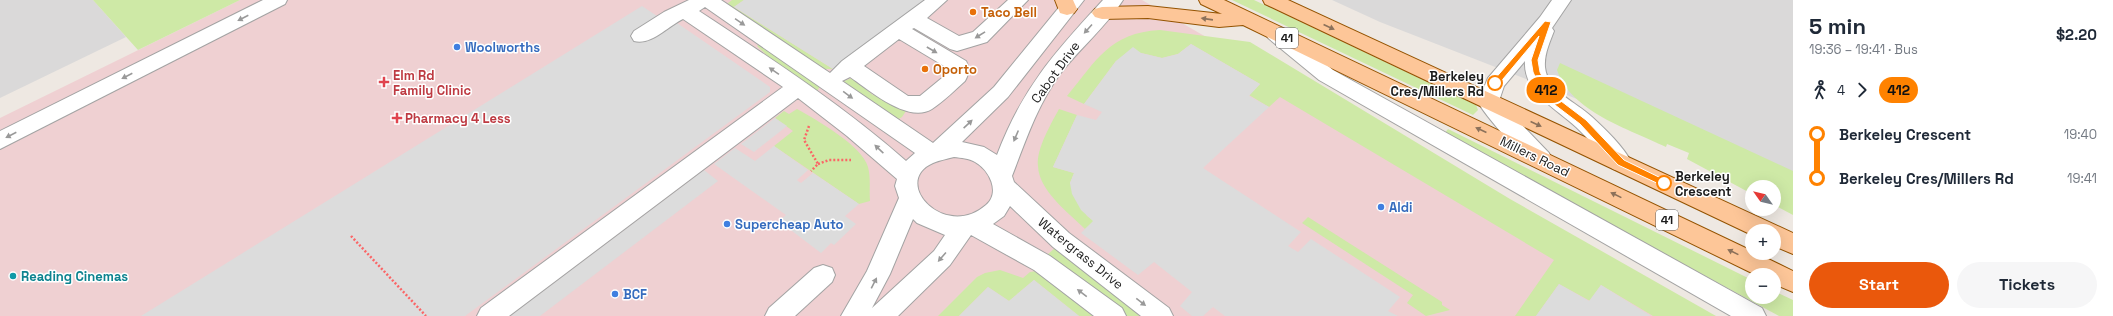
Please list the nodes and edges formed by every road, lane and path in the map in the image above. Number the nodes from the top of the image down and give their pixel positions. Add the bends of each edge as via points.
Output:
1 (278, 0) edge
2 (707, 0) edge
3 (938, 0) edge
4 (1019, 0) edge
5 (1208, 0) edge
6 (1272, 0) edge
7 (1562, 0) edge
8 (1069, 3) edge
9 (1108, 6) edge
10 (684, 10) junction
11 (1245, 18) junction
12 (1547, 22) junction
13 (906, 25) junction
14 (1275, 33) junction
15 (641, 36) dead end
16 (850, 66) junction
17 (830, 82) junction
18 (798, 87) junction
19 (816, 100) junction
20 (1488, 102) junction
21 (810, 124) dead end
22 (0, 141) edge
23 (935, 152) junction
24 (1541, 159) junction
25 (854, 160) dead end
26 (1621, 162) junction
27 (818, 164) junction
28 (811, 171) dead end
29 (908, 175) junction
30 (1003, 181) junction
31 (909, 200) junction
32 (1750, 224) edge
33 (969, 225) junction
34 (351, 236) dead end
35 (1781, 238) edge
36 (1793, 244) edge
37 (823, 275) dead end
38 (1793, 282) edge
39 (426, 316) edge
40 (490, 316) edge
41 (778, 316) edge
42 (854, 316) edge
43 (881, 316) edge
44 (1113, 316) edge
45 (1160, 316) edge
46 (1753, 316) edge

1 -> 22 street
2 - 10 street
2 -> 17 street
3 - 13 street
4 -> 13 street via 980,37 957,44
5 - 11 main road, Millers Road / 41
6 -> 20 main road, 41
7 - 12 street
23 -> 8 street via 1002,92
11 -> 9 main road via 1219,21
9 -> 30 street, Cabot Drive via 1069,50 1036,94 1017,134
10 - 15 street
18 -> 10 street
11 - 14 main road, Millers Road / 41
12 - 20 street via 1495,83
12 - 26 street via 1535,60 1536,72 1544,88 1558,103 1583,122
13 - 16 street
13 -> 16 street via 959,66 958,76 924,104 904,103
24 -> 14 main road, Millers Road / 41
14 - 46 street, Millers Road via 1326,75
16 - 17 street
17 - 19 street
17 -> 23 street
18 - 19 street
18 - 40 street
29 -> 19 street via 874,144
20 - 24 street
20 -> 26 main road, 41
21 - 27 path via 804,140
23 - 29 street via 913,166
23 - 30 street via 954,149 983,156 994,165
38 -> 24 main road, Millers Road / 41
25 - 27 path via 829,160
26 - 32 main road, 41
27 - 28 path
29 - 31 street via 905,188
30 - 33 street via 1004,196 993,213
30 -> 45 street, Watergrass Drive via 1061,240
31 - 33 street via 915,210 925,218 951,226
42 -> 31 street via 866,299 886,259
33 -> 43 street via 942,258
44 -> 33 street via 1042,263
34 - 39 path
35 - 36 main road
37 - 41 street

